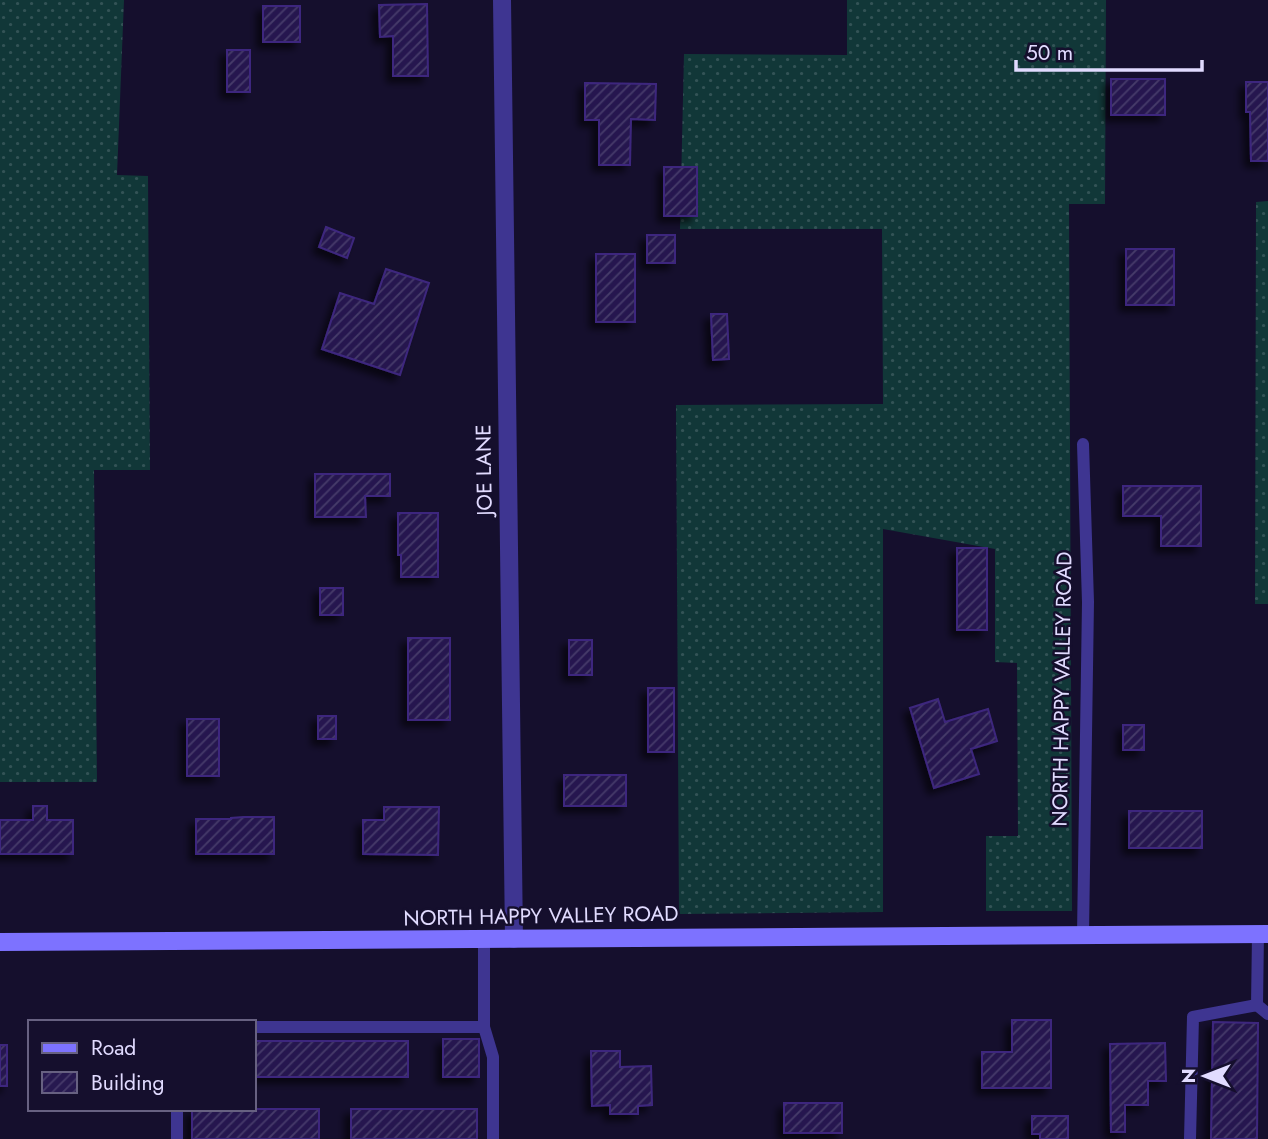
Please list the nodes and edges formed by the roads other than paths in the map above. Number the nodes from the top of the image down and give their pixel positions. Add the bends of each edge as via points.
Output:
1 (502, 0) edge
2 (1083, 444) dead end
3 (1083, 934) junction
4 (1263, 934) edge
5 (484, 939) junction
6 (514, 939) junction
7 (0, 942) edge
8 (1257, 1005) junction
9 (1268, 1014) edge
10 (256, 1027) edge
11 (484, 1027) junction
12 (177, 1111) edge
13 (177, 1139) edge
14 (493, 1139) edge
15 (1190, 1139) edge

1 - 6 street, JOE LANE
2 - 3 lane, NORTH HAPPY VALLEY ROAD via 1088,602
3 - 4 main road, NORTH HAPPY VALLEY ROAD
3 - 6 main road, NORTH HAPPY VALLEY ROAD
4 - 8 lane
5 - 6 main road, NORTH HAPPY VALLEY ROAD
5 - 7 main road, NORTH HAPPY VALLEY ROAD
5 - 11 lane
8 - 9 lane
8 - 15 lane via 1193,1017
10 - 11 lane
11 - 14 lane via 493,1057
12 - 13 lane

